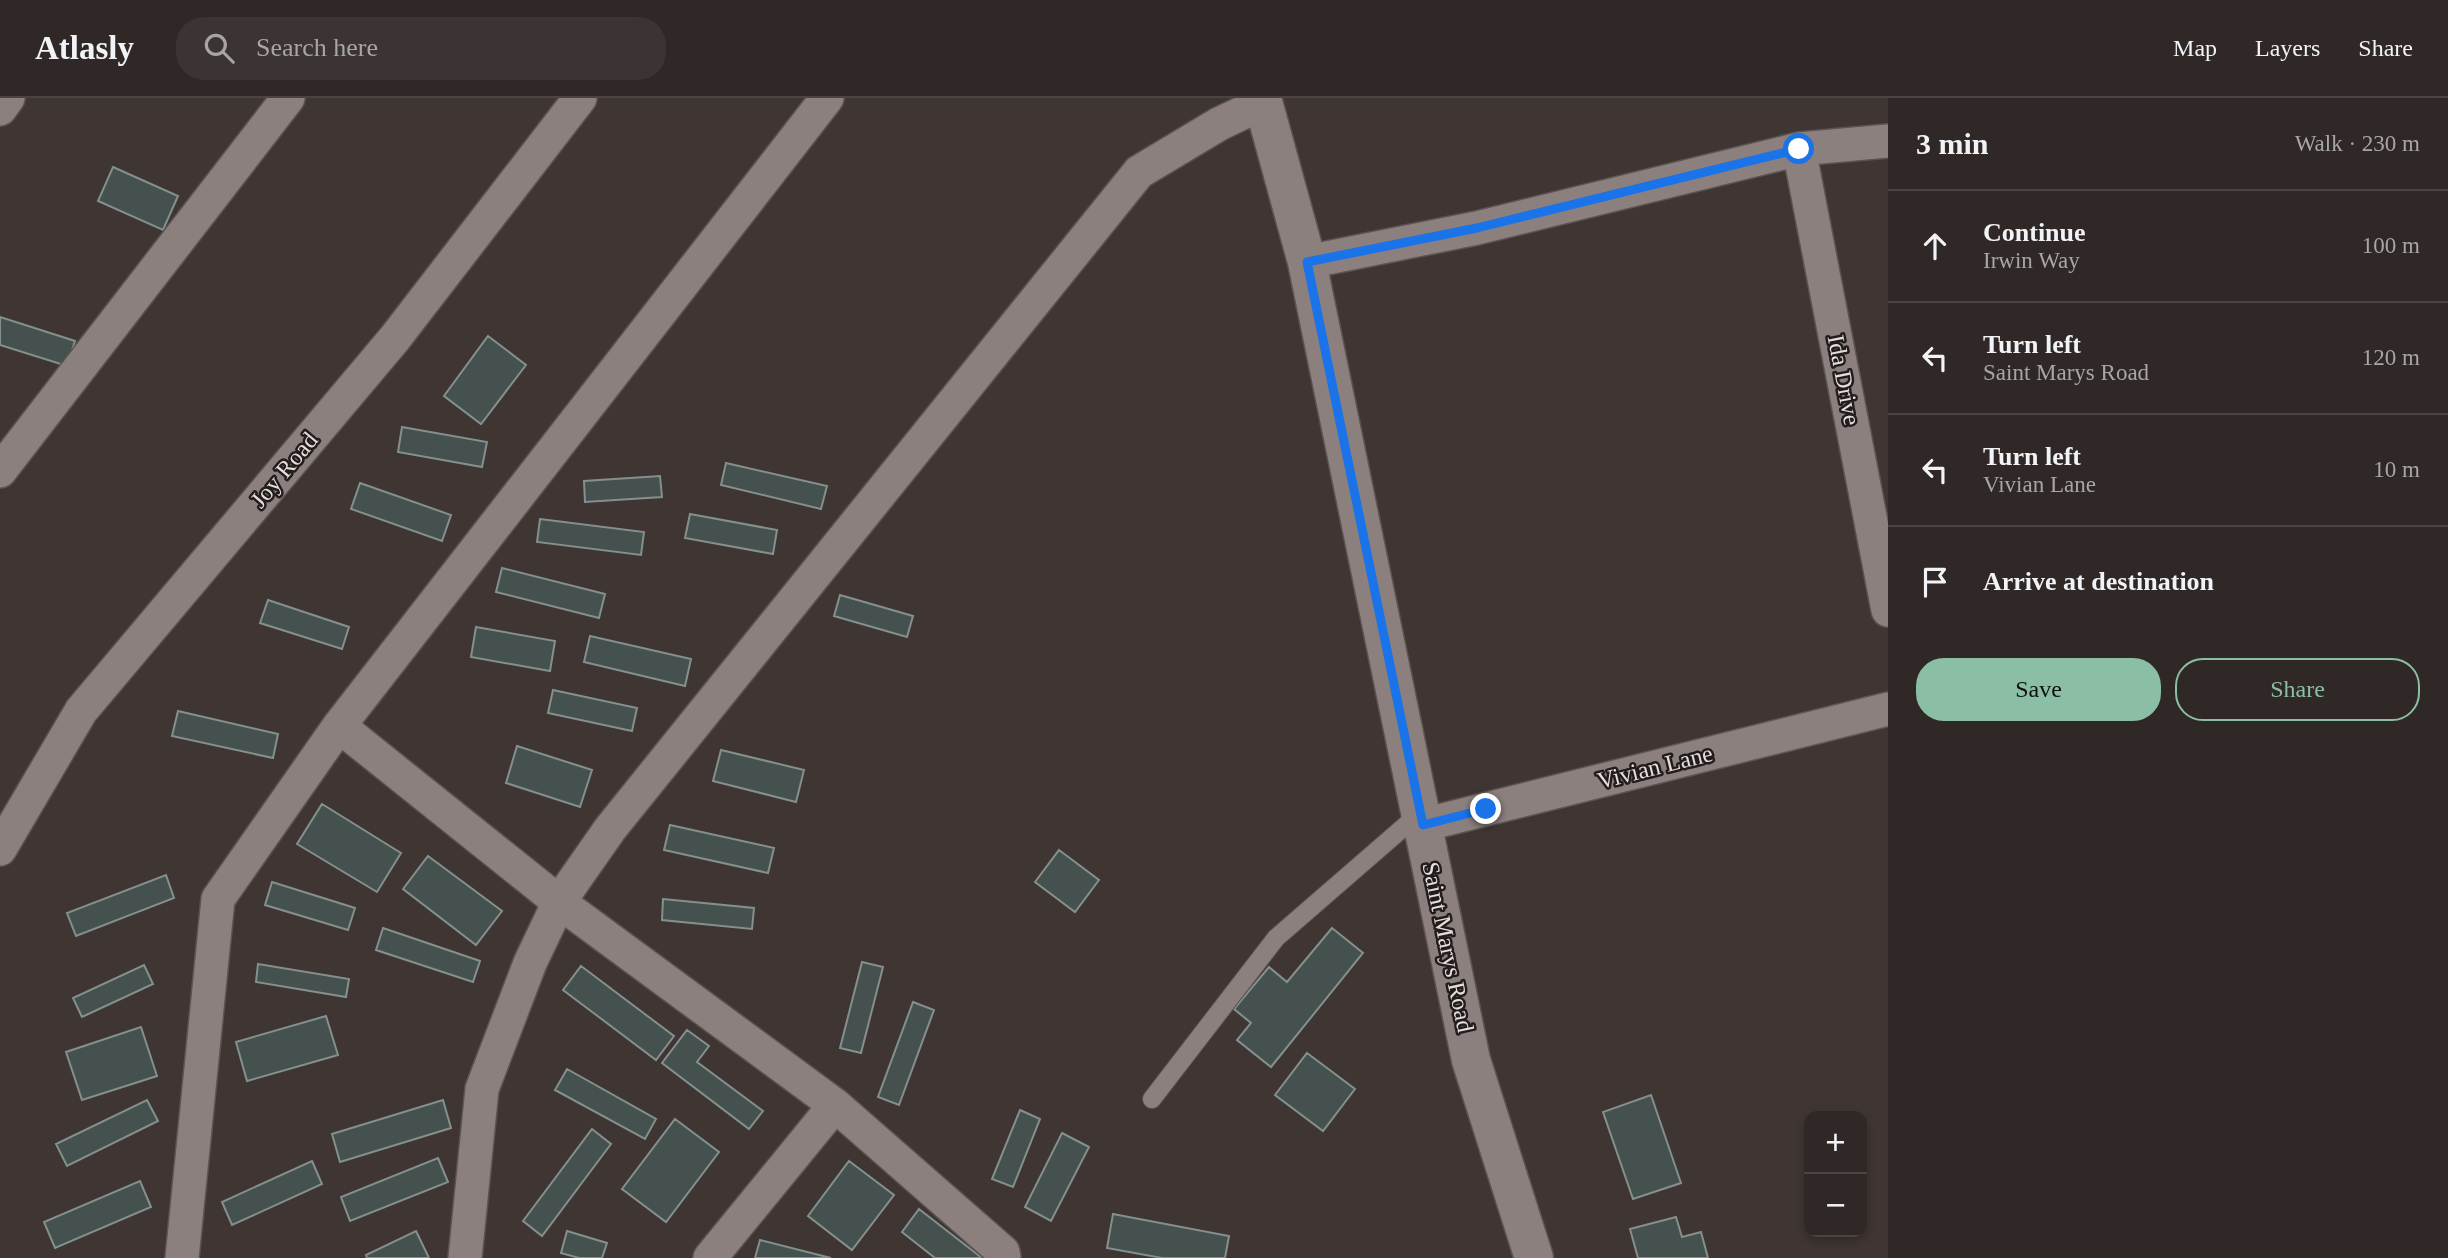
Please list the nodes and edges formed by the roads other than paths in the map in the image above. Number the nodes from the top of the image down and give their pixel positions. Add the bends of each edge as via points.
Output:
1 (8, 98) edge
2 (288, 98) edge
3 (580, 98) edge
4 (827, 98) edge
5 (1262, 100) edge
6 (0, 109) edge
7 (1888, 141) edge
8 (1799, 149) junction
9 (1307, 262) junction
10 (0, 471) edge
11 (1888, 610) edge
12 (1888, 709) edge
13 (339, 726) junction
14 (1421, 819) junction
15 (0, 849) edge
16 (559, 902) junction
17 (1152, 1099) dead end
18 (835, 1105) junction
19 (182, 1258) edge
20 (465, 1258) edge
21 (710, 1258) edge
22 (1004, 1258) edge
23 (1534, 1258) edge

1 - 6 street
2 - 10 street
3 - 15 street, Joy Road via 395,338 81,711
4 - 13 street
5 - 9 main road, Saint Marys Road
5 - 16 street via 1139,172 610,829
7 - 8 street
8 - 9 street via 1477,228
8 - 11 street, Ida Drive
9 - 14 main road, Saint Marys Road
12 - 14 street, Vivian Lane
13 - 16 street
13 - 19 street via 218,899
14 - 17 lane via 1276,938
14 - 23 main road, Saint Marys Road via 1471,1060
16 - 18 street
16 - 20 street via 530,963 482,1089
18 - 21 street
18 - 22 street via 1003,1252

